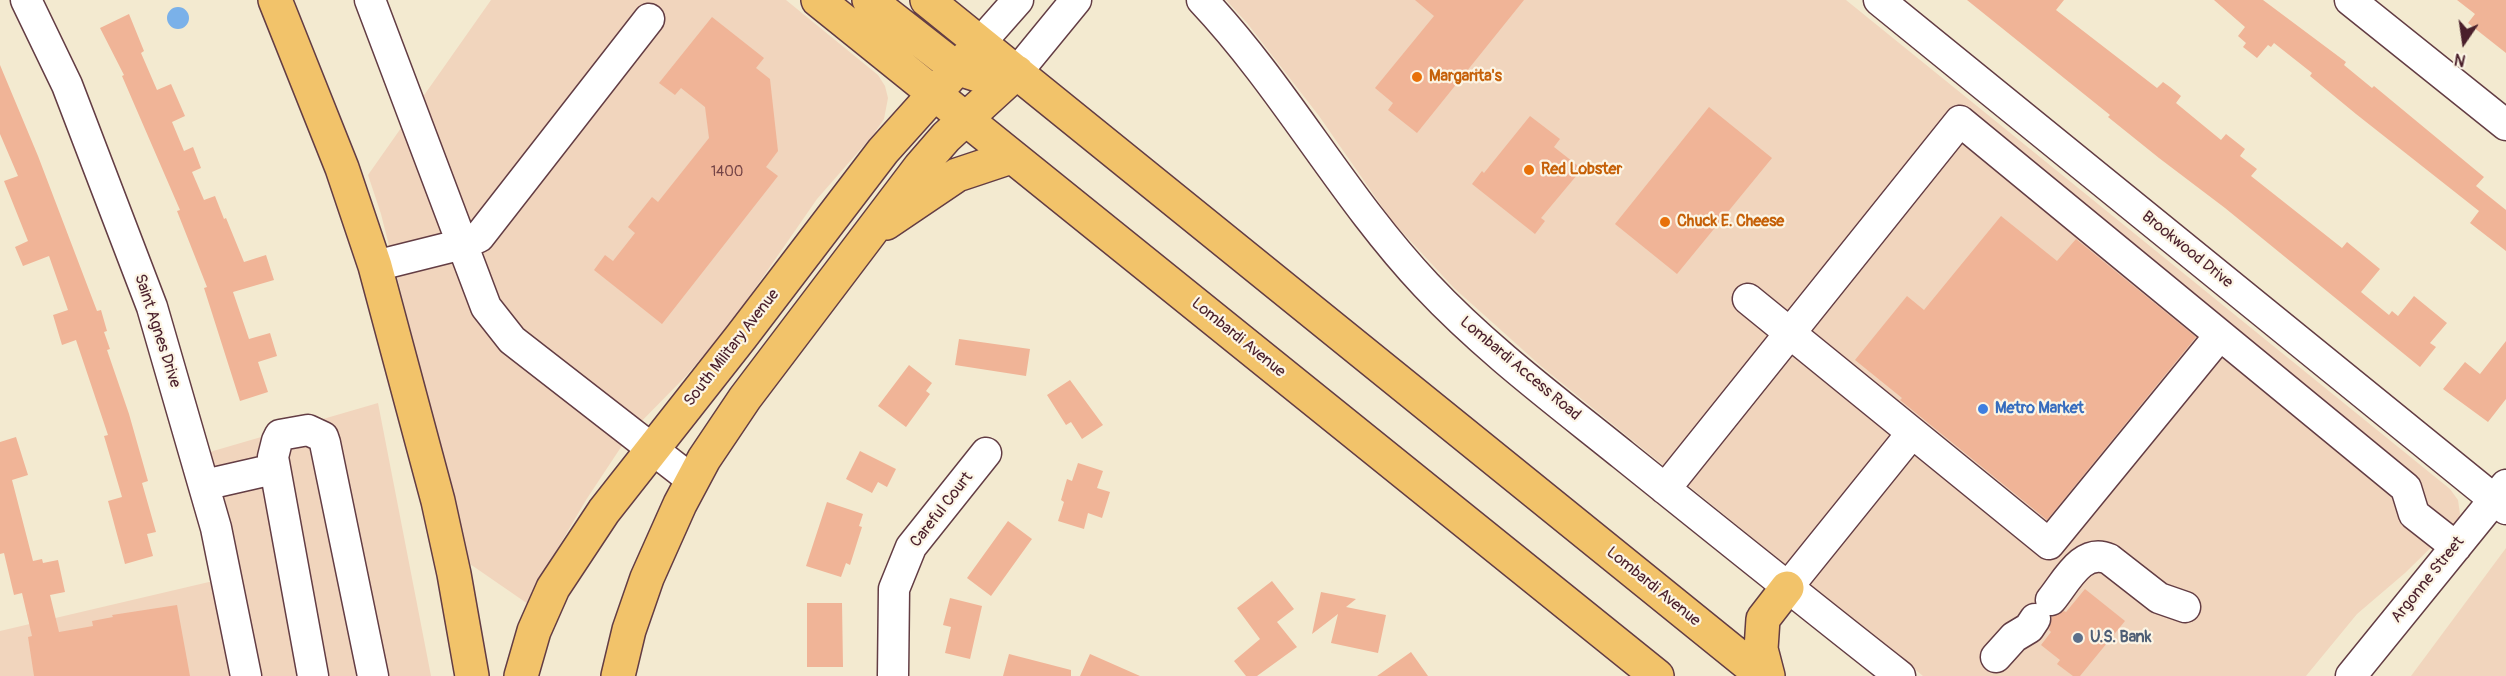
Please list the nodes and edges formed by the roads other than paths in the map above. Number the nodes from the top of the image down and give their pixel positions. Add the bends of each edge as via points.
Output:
1 (26, 0) edge
2 (274, 0) edge
3 (370, 0) edge
4 (818, 0) edge
5 (869, 0) edge
6 (927, 0) edge
7 (1018, 0) edge
8 (1076, 0) edge
9 (1202, 0) edge
10 (1879, 0) edge
11 (2350, 0) edge
12 (649, 19) dead end
13 (980, 43) junction
14 (956, 68) junction
15 (1017, 72) junction
16 (934, 93) junction
17 (2007, 104) junction
18 (965, 119) junction
19 (2506, 125) edge
20 (1979, 137) junction
21 (1011, 157) junction
22 (872, 232) junction
23 (463, 244) junction
24 (375, 266) junction
25 (1748, 299) dead end
26 (2263, 312) junction
27 (1790, 333) junction
28 (2228, 341) junction
29 (1912, 433) junction
30 (653, 449) junction
31 (986, 453) dead end
32 (274, 469) junction
33 (692, 480) junction
34 (204, 486) junction
35 (1665, 489) junction
36 (2502, 498) edge
37 (2456, 547) junction
38 (1787, 588) junction
39 (2185, 607) dead end
40 (1763, 619) junction
41 (1700, 624) junction
42 (1996, 657) dead end
43 (246, 676) edge
44 (313, 676) edge
45 (373, 676) edge
46 (472, 676) edge
47 (521, 676) edge
48 (618, 676) edge
49 (893, 676) edge
50 (1657, 676) edge
51 (1763, 676) edge
52 (1768, 676) edge
53 (1900, 676) edge
54 (2351, 676) edge

1 - 34 street, Saint Agnes Drive via 67,85 152,307
2 - 24 main road via 342,168
3 - 23 street
4 - 16 main road, Lombardi Avenue
5 - 14 main road
6 - 13 main road, Lombardi Avenue
7 - 13 street
8 - 15 street
9 - 35 street, Lombardi Access Road via 1266,76 1365,211 1428,287 1511,363
10 - 17 street, Brookwood Drive
11 - 19 street
12 - 23 street via 479,237
13 - 14 main road, South Military Avenue
13 - 15 main road, Lombardi Avenue
14 - 15 main road via 988,76
14 - 16 main road, South Military Avenue
15 - 18 main road
15 - 41 main road, Lombardi Avenue
16 - 18 main road, Lombardi Avenue
16 - 30 main road, South Military Avenue via 883,151
17 - 20 street
17 - 26 street, Brookwood Drive
18 - 21 main road, Lombardi Avenue
18 - 22 main road via 920,167
20 - 27 street via 1960,121
20 - 28 street
21 - 22 main road via 957,175
21 - 50 main road, Lombardi Avenue
22 - 33 main road via 745,398
23 - 24 street
23 - 30 street via 486,307 512,340
24 - 46 main road via 442,519
25 - 27 street
26 - 28 street
26 - 36 street, Brookwood Drive
27 - 29 street
27 - 35 street
28 - 29 street via 2049,544
28 - 37 street via 2406,488 2414,514
29 - 38 street
30 - 33 street
30 - 47 main road, South Military Avenue via 562,572 539,617
31 - 49 street, Careful Court via 911,547 894,589
32 - 34 street
32 - 44 street
32 - 45 street via 274,450 280,435 308,430 323,437
33 - 48 main road via 642,591
34 - 43 street, Saint Agnes Drive
35 - 38 street, Lombardi Access Road
36 - 37 street, Argonne Street
37 - 54 street, Argonne Street
38 - 40 main road
38 - 53 street, Lombardi Access Road
39 - 42 street via 2159,598 2109,559 2091,555 2029,628 2014,637
40 - 41 main road
40 - 52 main road via 1761,649
41 - 51 main road, Lombardi Avenue

